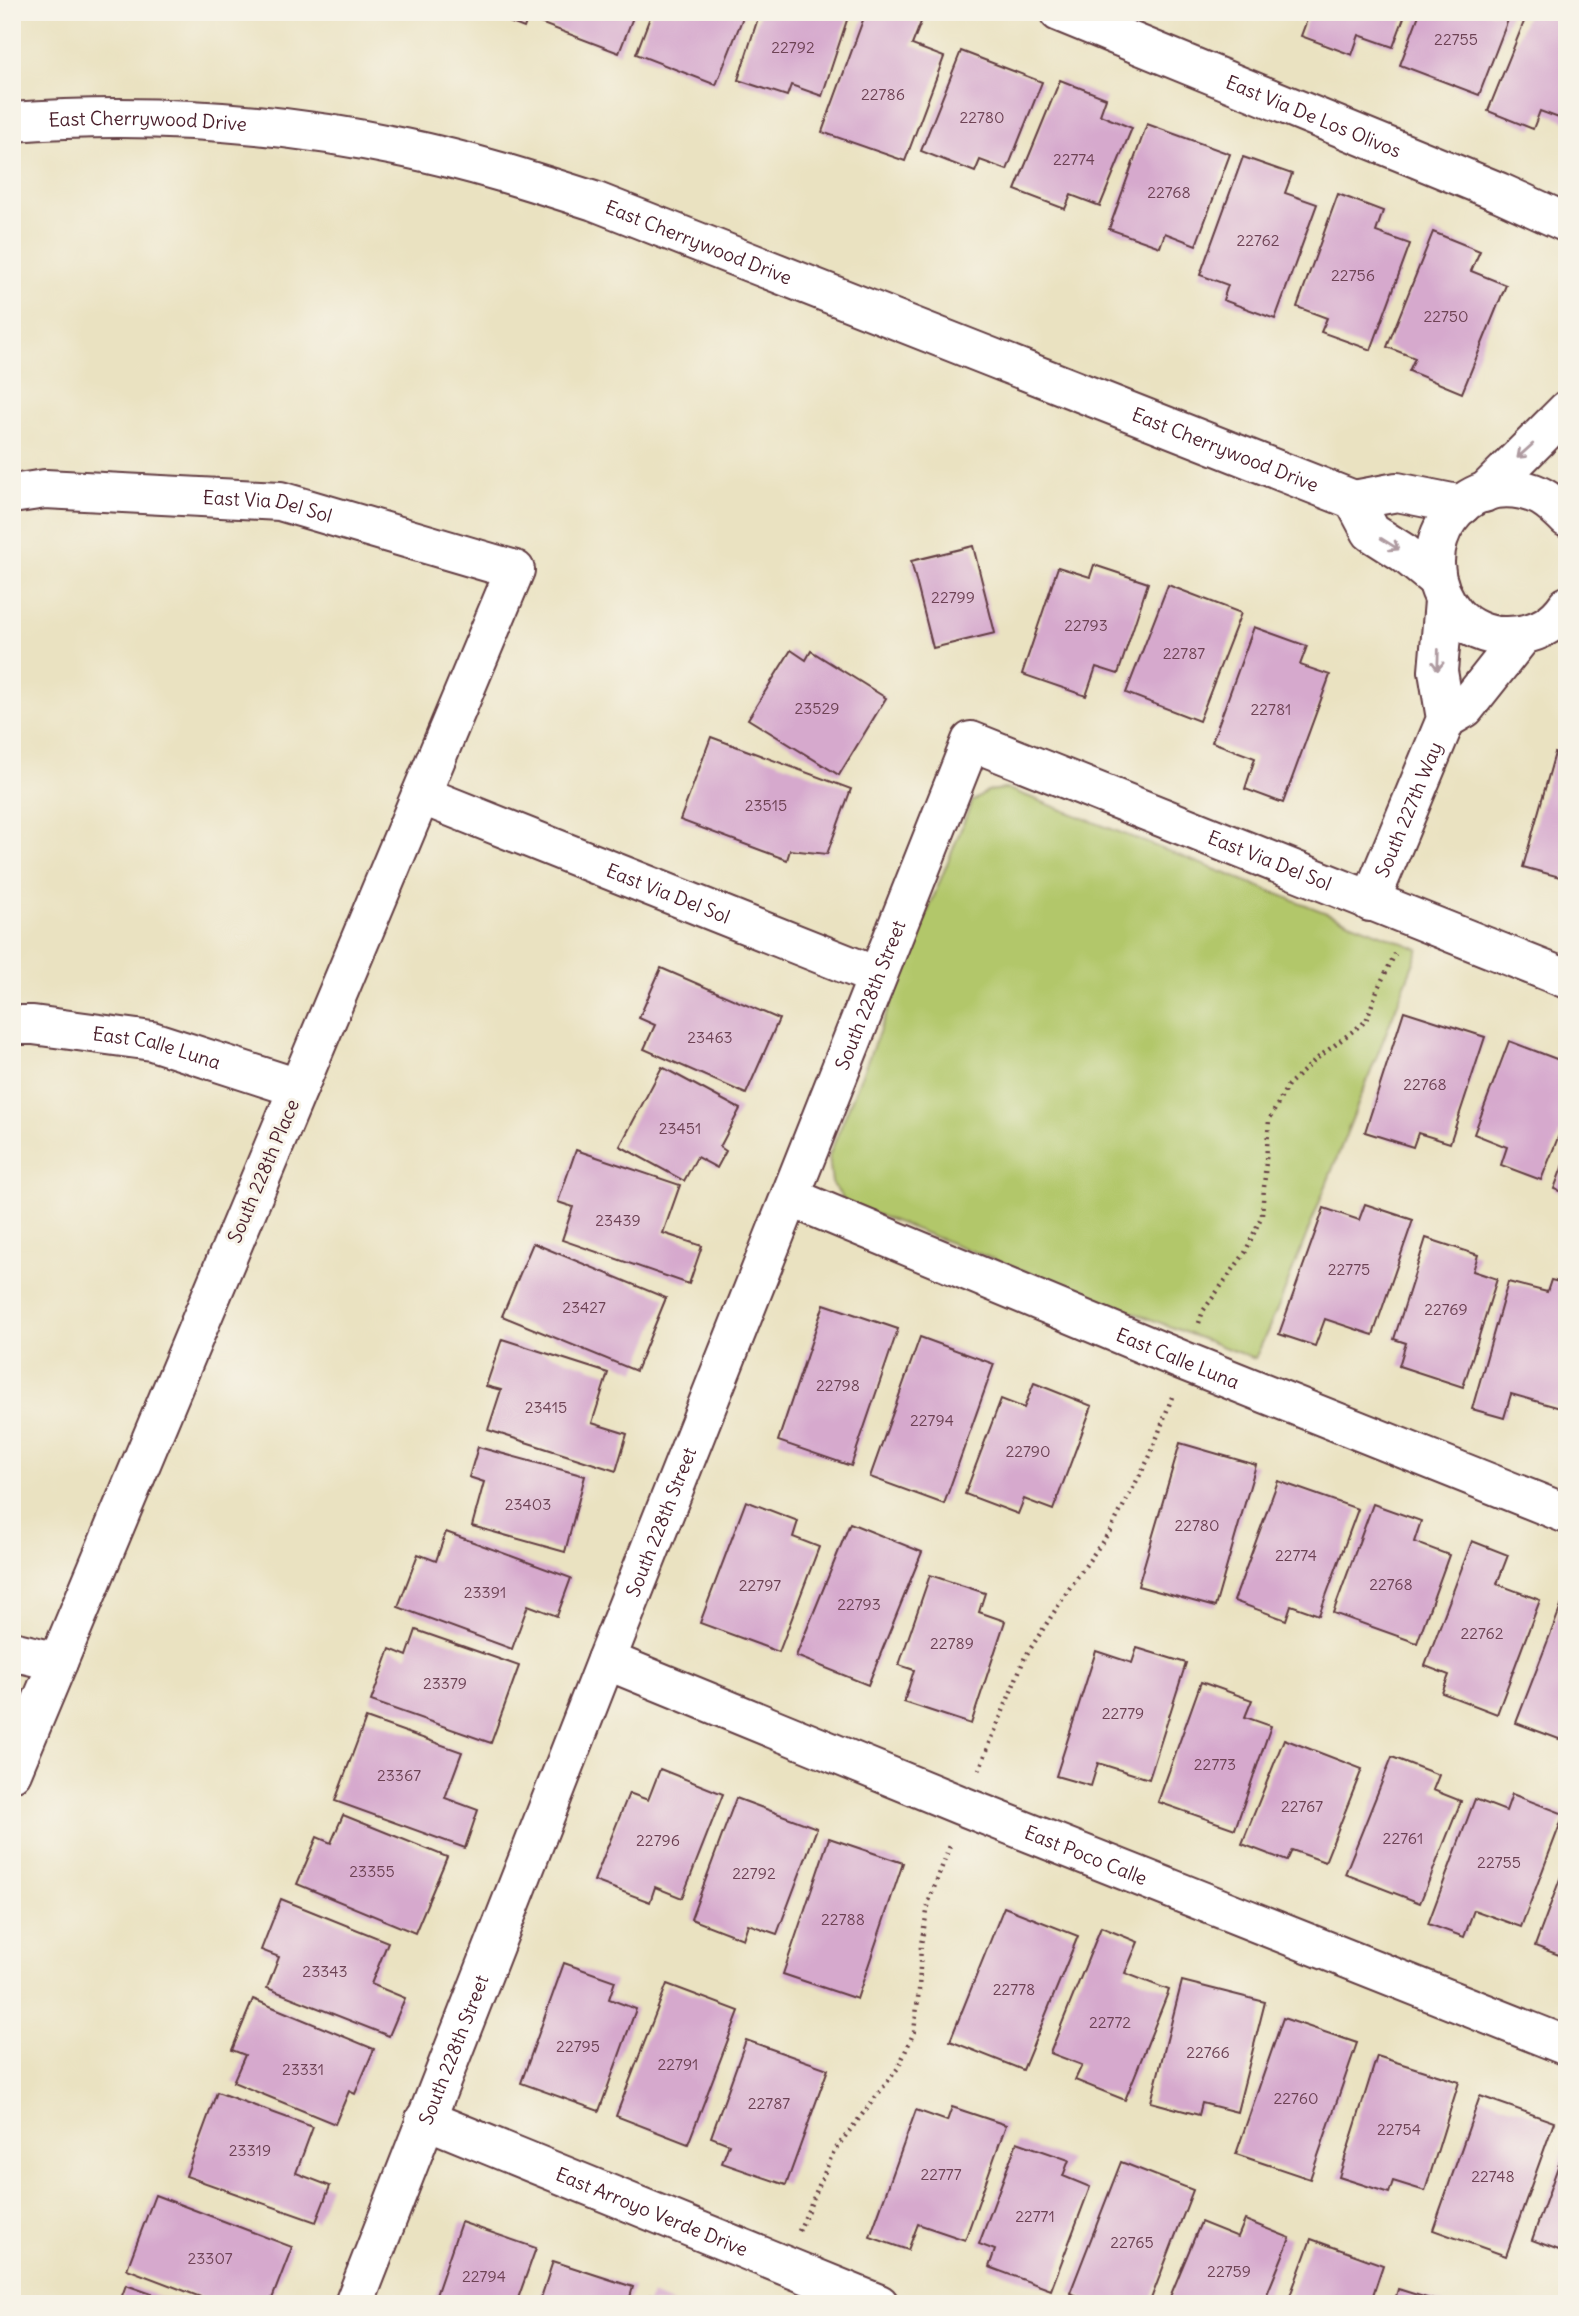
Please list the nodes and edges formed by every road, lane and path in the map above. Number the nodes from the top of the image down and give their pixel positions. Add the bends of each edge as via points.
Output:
1 (1059, 12) edge
2 (12, 122) edge
3 (1567, 223) edge
4 (1567, 410) edge
5 (12, 494) edge
6 (1473, 499) junction
7 (1354, 500) junction
8 (1567, 518) edge
9 (515, 570) joint
10 (1440, 590) junction
11 (1550, 624) edge
12 (1446, 719) junction
13 (971, 741) joint
14 (421, 795) junction
15 (1370, 902) junction
16 (1415, 920) junction
17 (876, 976) junction
18 (1567, 979) edge
19 (12, 1025) edge
20 (298, 1088) junction
21 (790, 1197) junction
22 (1184, 1361) junction
23 (1567, 1514) edge
24 (12, 1651) edge
25 (606, 1660) junction
26 (58, 1662) junction
27 (12, 1772) edge
28 (965, 1807) junction
29 (1567, 2046) edge
30 (425, 2119) junction
31 (790, 2269) junction
32 (354, 2304) edge
33 (879, 2304) edge

1 - 3 street, East Via De Los Olivos
2 - 7 street, East Cherrywood Drive via 174,119 278,128 404,148 510,174 594,201
4 -> 6 street
5 - 9 street, East Via Del Sol via 45,489 281,500
6 - 7 street via 1397,492
6 - 8 street via 1503,489 1521,490 1538,495
6 - 10 street, South 227th Way via 1447,520 1437,539 1434,559
7 -> 10 street via 1371,532 1404,553
9 - 14 street, South 228th Place
10 - 11 street via 1459,618 1477,630 1499,636
10 -> 12 street, South 227th Way via 1438,671
11 - 12 street, South 227th Way via 1465,708
12 - 15 street, South 227th Way
13 - 15 street, East Via Del Sol
13 - 17 street, South 228th Street
14 - 17 street, East Via Del Sol
14 - 20 street, South 228th Place
15 - 16 street, East Via Del Sol
16 - 18 street, East Via Del Sol
16 - 22 path via 1378,988 1367,1021 1288,1084 1269,1119 1262,1215 1245,1253 1203,1311
17 - 21 street, South 228th Street
19 - 20 street, East Calle Luna via 152,1041
20 - 26 street, South 228th Place
21 - 22 street, East Calle Luna
21 - 25 street, South 228th Street
22 - 23 street, East Calle Luna
22 - 28 path via 1150,1456 1111,1531 1025,1657
24 - 26 street
25 - 28 street, East Poco Calle
25 - 30 street, South 228th Street
26 - 27 street, South 228th Place
28 - 29 street, East Poco Calle
28 - 31 path via 929,1901 914,2032 898,2068 834,2151 800,2228
30 - 31 street, East Arroyo Verde Drive
30 - 32 street, South 228th Street
31 - 33 street, East Arroyo Verde Drive

